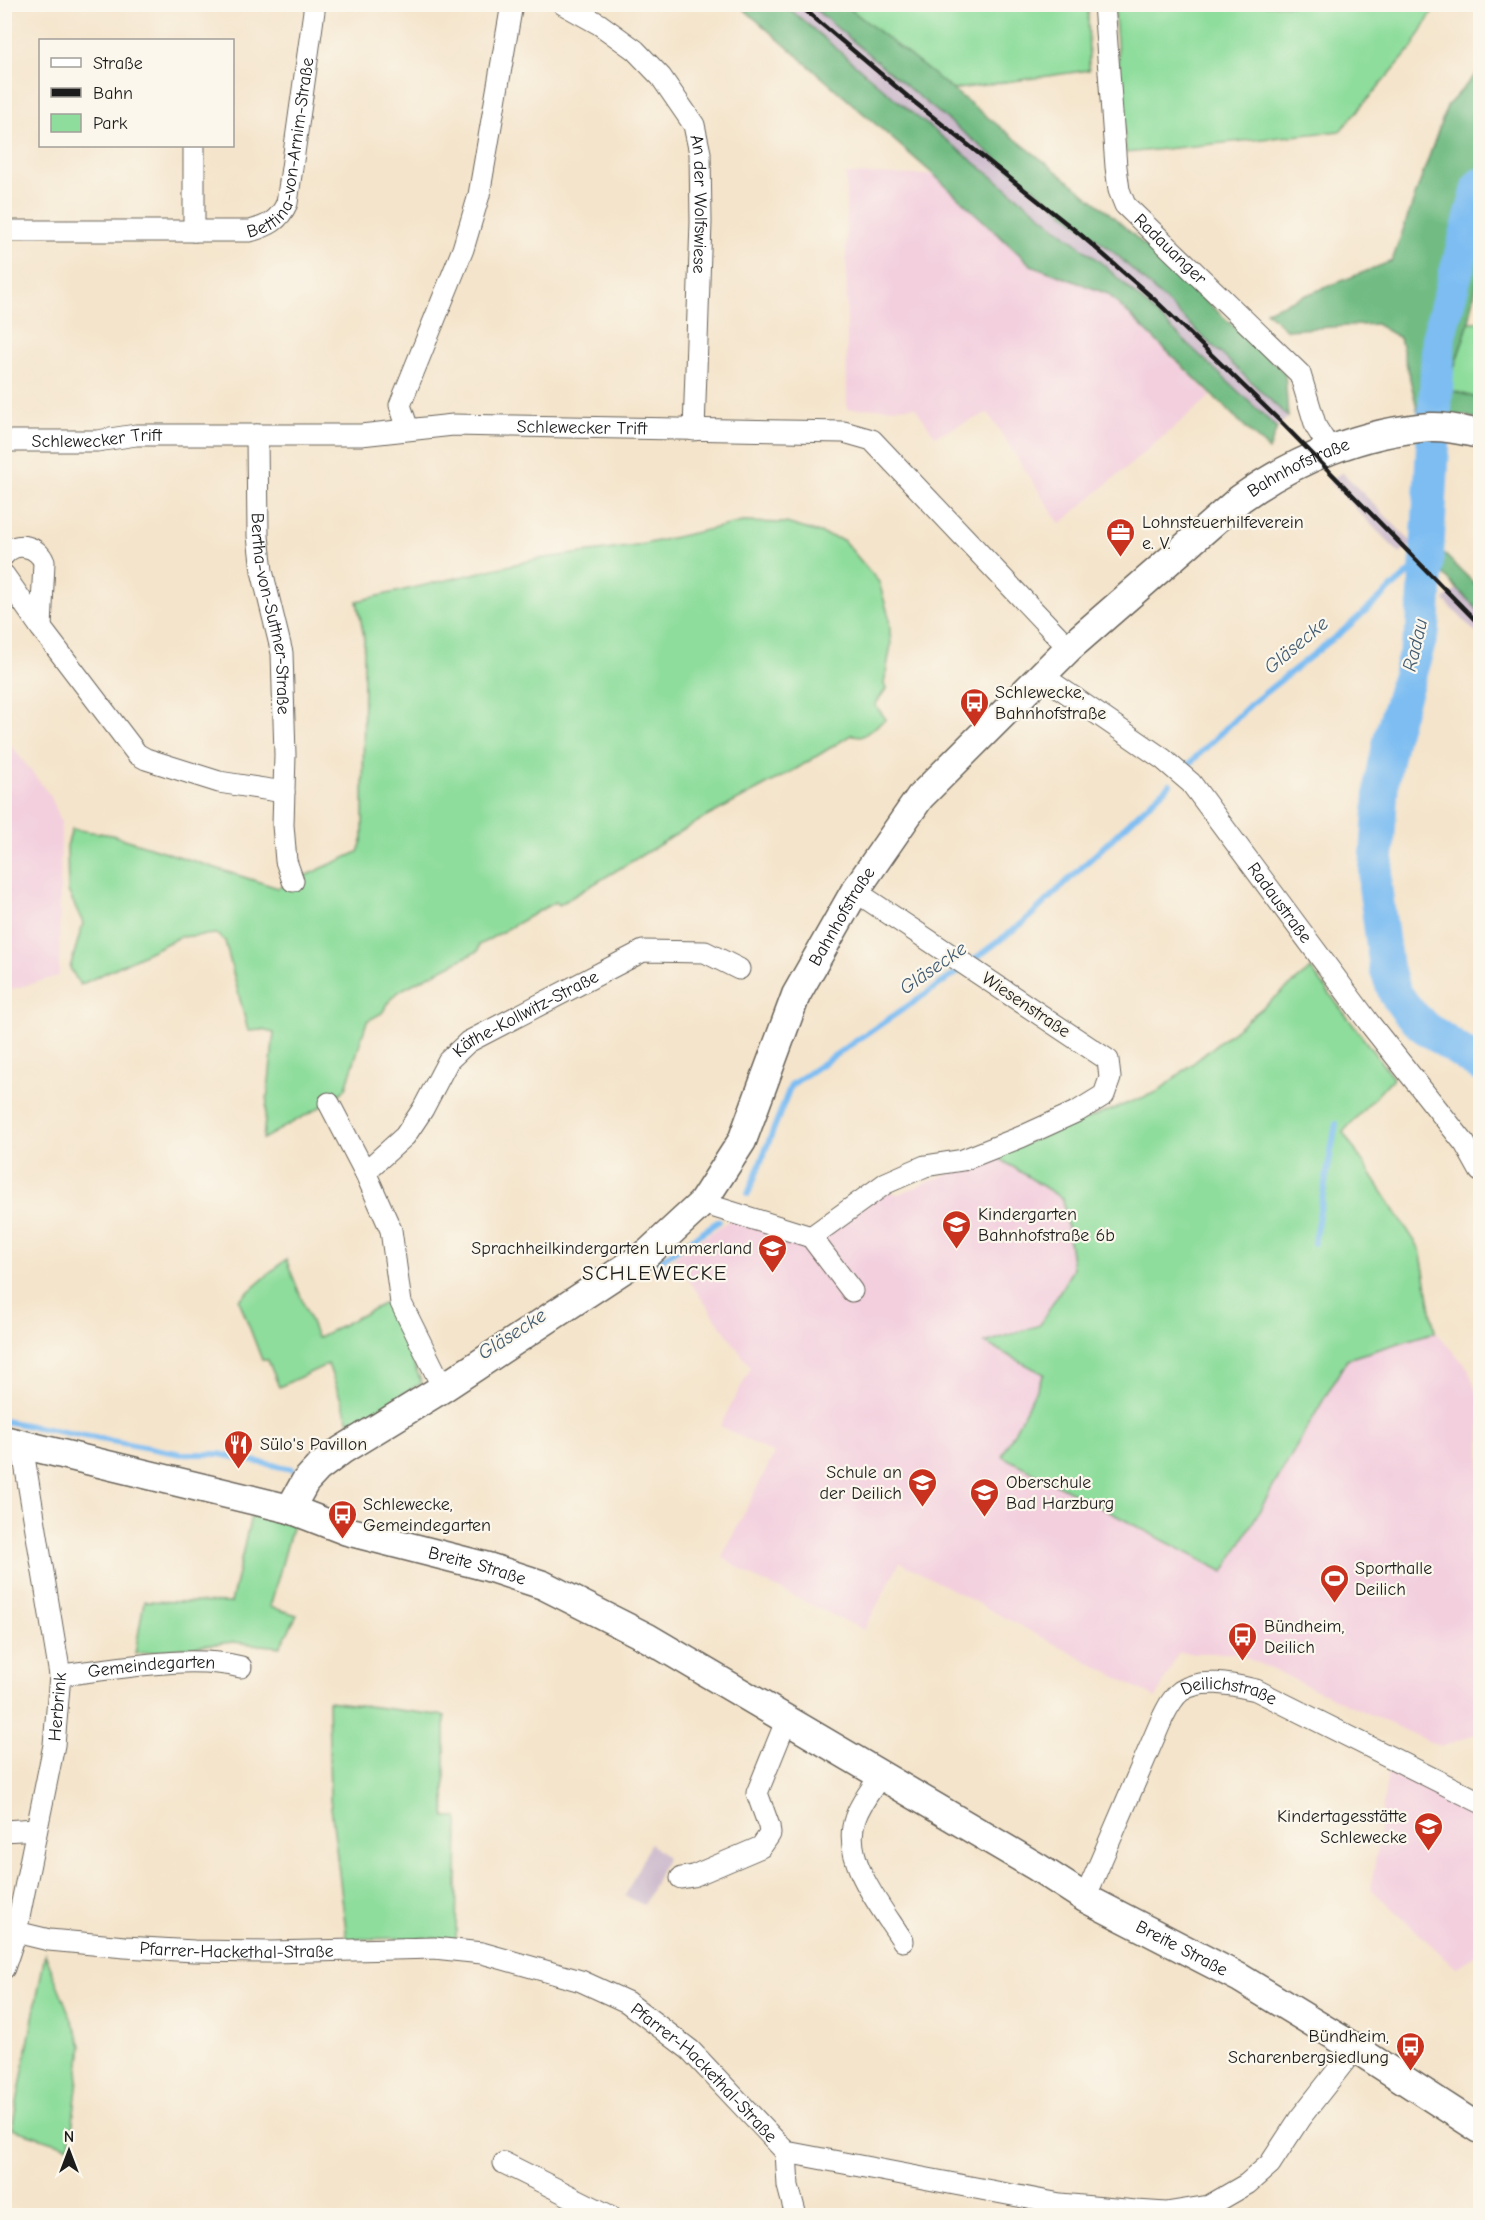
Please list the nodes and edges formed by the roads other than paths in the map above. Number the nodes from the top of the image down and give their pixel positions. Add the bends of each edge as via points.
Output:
1 (315, 4) edge
2 (512, 4) edge
3 (563, 4) edge
4 (1104, 4) edge
5 (194, 147) edge
6 (4, 231) edge
7 (194, 231) junction
8 (408, 429) junction
9 (694, 430) junction
10 (1470, 432) edge
11 (257, 435) junction
12 (4, 441) edge
13 (1330, 451) junction
14 (4, 555) edge
15 (4, 575) edge
16 (41, 628) junction
17 (1069, 648) junction
18 (1041, 675) junction
19 (284, 792) junction
20 (293, 881) dead end
21 (855, 891) junction
22 (739, 969) dead end
23 (329, 1103) dead end
24 (1480, 1171) edge
25 (365, 1172) junction
26 (702, 1203) junction
27 (811, 1237) junction
28 (852, 1290) dead end
29 (443, 1389) junction
30 (13, 1442) edge
31 (290, 1509) junction
32 (241, 1667) dead end
33 (60, 1675) junction
34 (787, 1719) junction
35 (881, 1775) junction
36 (1480, 1802) edge
37 (36, 1829) junction
38 (4, 1831) edge
39 (681, 1878) dead end
40 (1085, 1898) junction
41 (16, 1932) junction
42 (903, 1941) dead end
43 (4, 1968) edge
44 (1355, 2048) junction
45 (1480, 2129) edge
46 (786, 2152) junction
47 (504, 2163) dead end
48 (1166, 2214) edge
49 (610, 2216) edge
50 (796, 2216) edge

1 - 7 street, Bettina-von-Arnim-Straße via 287,203 282,214 270,226 250,231
2 - 8 street via 479,195 463,249 400,405
3 - 9 street, An der Wolfswiese via 635,50 662,77 694,125 700,153 701,211
4 - 13 street, Radauanger via 1116,167 1125,205 1300,374 1316,427
5 - 7 street
6 - 7 street, Bettina-von-Arnim-Straße
8 - 9 street, Schlewecker Trift via 453,425
8 - 11 street, Schlewecker Trift via 361,435
9 - 17 street, Schlewecker Trift via 844,432 872,441
10 - 13 street, Bahnhofstraße via 1413,429 1366,438
11 - 12 street, Schlewecker Trift
11 - 19 street, Bertha-von-Suttner-Straße via 259,553 282,652
13 - 17 street, Bahnhofstraße via 1307,458 1240,499
14 - 16 street via 18,546 34,549 41,555
15 - 16 street
16 - 19 street via 137,754 219,782
17 - 18 street, Bahnhofstraße
18 - 21 street, Bahnhofstraße via 920,796
18 - 24 street, Radaustraße via 1163,759 1191,783 1370,1024 1465,1144
19 - 20 street, Bertha-von-Suttner-Straße via 286,861
21 - 26 street, Bahnhofstraße via 796,995 742,1141
21 - 27 street, Wiesenstraße via 1108,1060 1110,1078 1104,1095 1078,1111 963,1160 925,1166 886,1183
22 - 25 street, Käthe-Kollwitz-Straße via 705,952 643,951 468,1042 448,1060 405,1136
23 - 25 street
25 - 29 street via 391,1230 401,1303
26 - 27 street
26 - 29 street, Bahnhofstraße via 648,1253
27 - 28 street
29 - 31 street, Bahnhofstraße via 318,1468
30 - 31 street, Breite Straße
30 - 33 street, Herbrink
31 - 34 street, Breite Straße via 347,1531 543,1585 648,1638
32 - 33 street, Gemeindegarten via 220,1662 169,1663
33 - 37 street, Herbrink via 54,1744
34 - 35 street, Breite Straße
34 - 39 street via 757,1793 770,1834 761,1847
35 - 40 street, Breite Straße
35 - 42 street via 855,1816 852,1842 857,1865
36 - 40 street, Deilichstraße via 1256,1690 1233,1685 1195,1685 1181,1691 1162,1719
37 - 38 street
37 - 41 street, Herbrink
40 - 44 street, Breite Straße via 1240,1978
41 - 43 street, Herbrink
41 - 46 street, Pfarrer-Hackethal-Straße via 50,1940 194,1951 434,1948 482,1953 581,1981 627,2002 690,2050
44 - 45 street, Breite Straße
44 - 48 street, Pfarrer-Hackethal-Straße via 1270,2164 1247,2184 1209,2206
46 - 48 street, Pfarrer-Hackethal-Straße via 1060,2205
46 - 50 street via 788,2186
47 - 49 street

